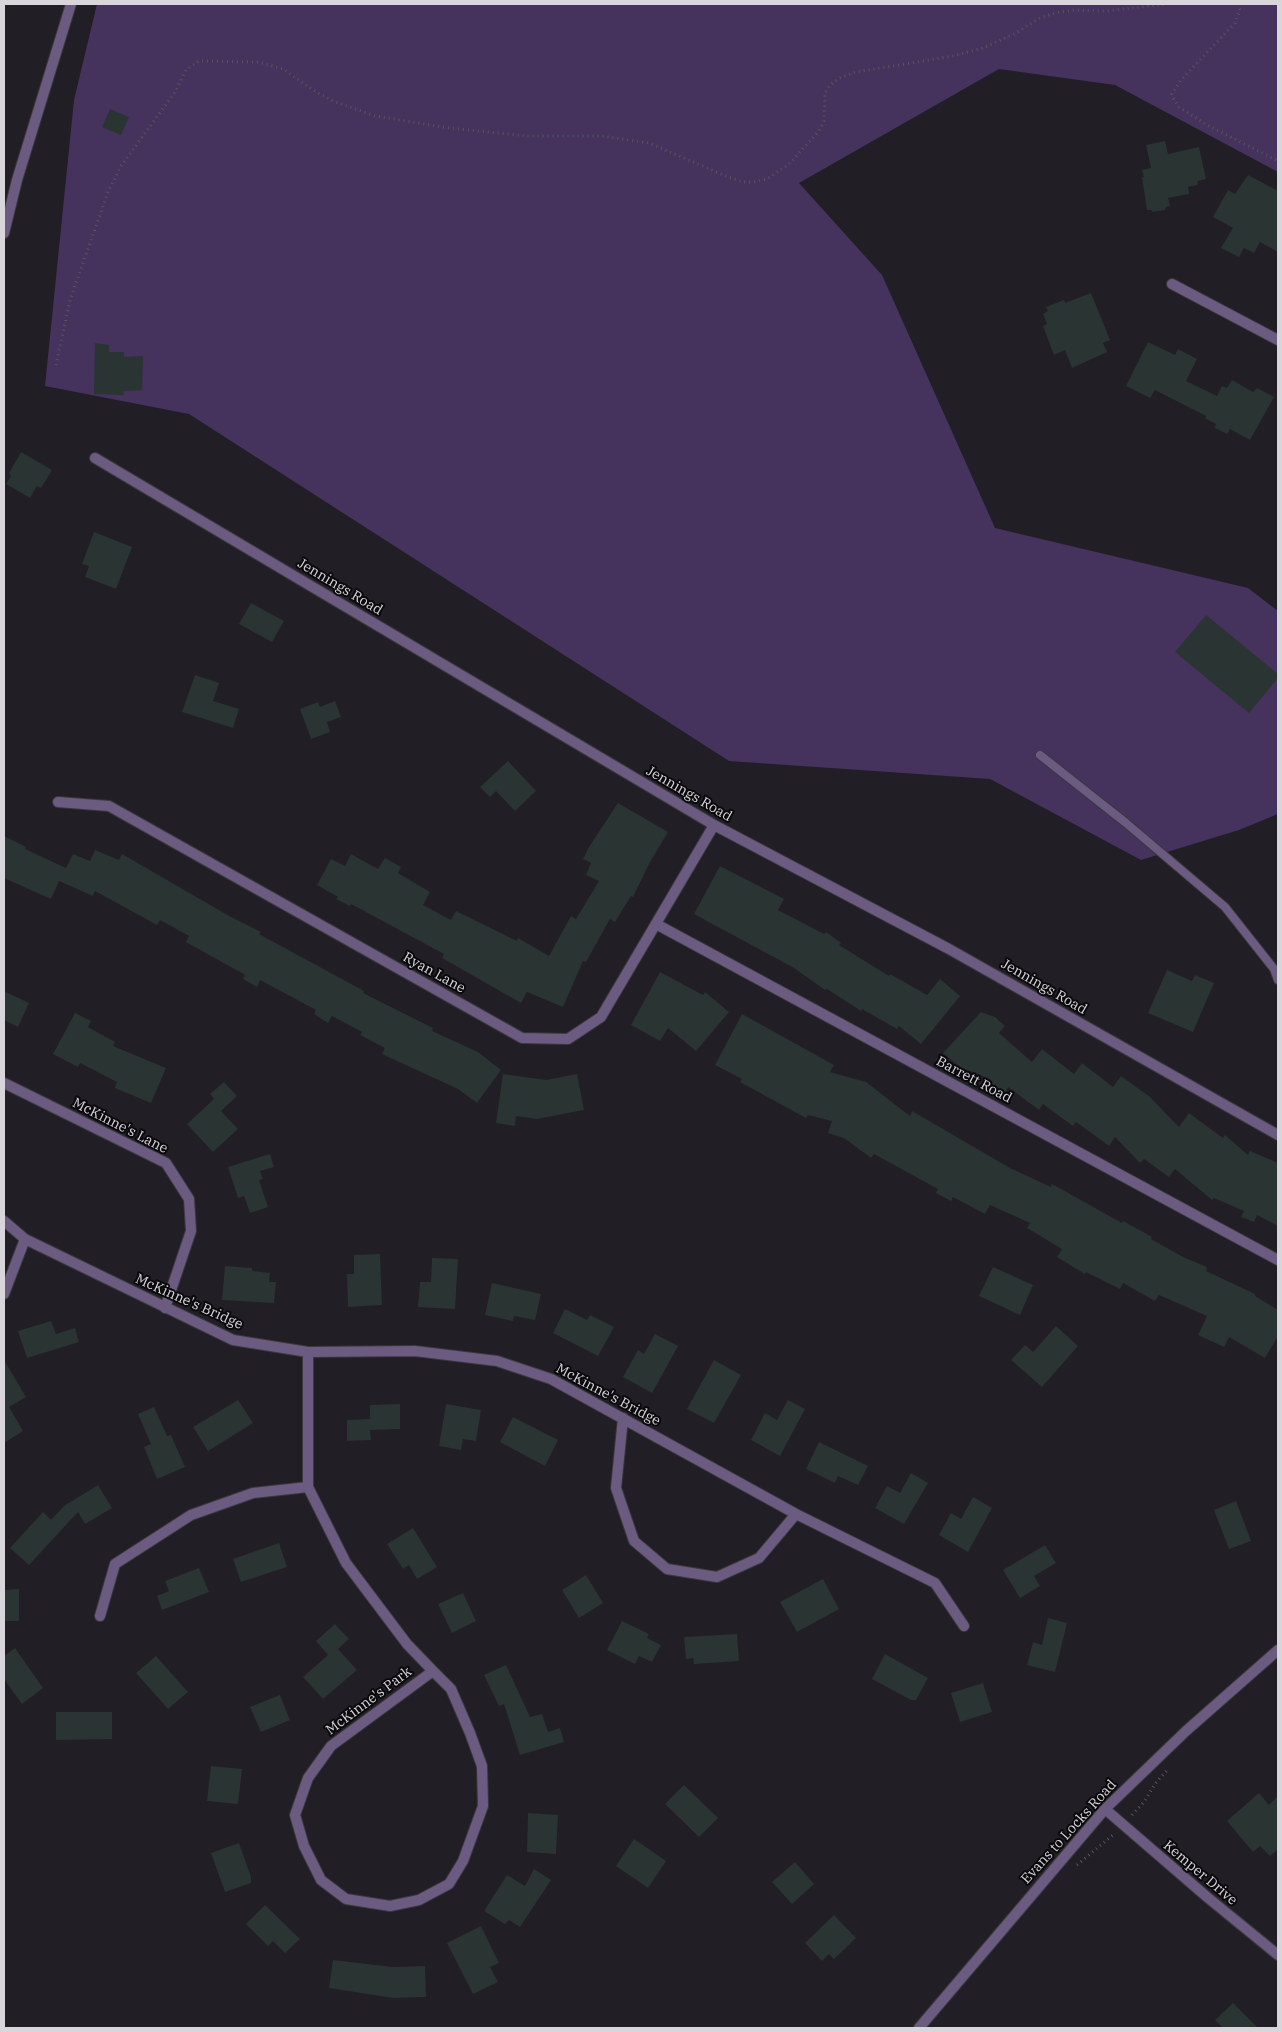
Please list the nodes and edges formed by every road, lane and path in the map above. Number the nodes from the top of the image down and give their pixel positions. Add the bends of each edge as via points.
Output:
1 (71, 4) edge
2 (1167, 4) edge
3 (1238, 4) edge
4 (1278, 161) edge
5 (4, 233) edge
6 (1172, 284) dead end
7 (1278, 340) edge
8 (56, 365) dead end
9 (95, 458) dead end
10 (1040, 755) dead end
11 (58, 802) dead end
12 (714, 825) junction
13 (656, 924) junction
14 (1278, 980) edge
15 (4, 1083) edge
16 (1278, 1135) edge
17 (4, 1221) edge
18 (25, 1239) junction
19 (1278, 1260) edge
20 (4, 1294) edge
21 (165, 1308) junction
22 (308, 1352) junction
23 (623, 1418) junction
24 (308, 1487) junction
25 (796, 1514) junction
26 (100, 1616) dead end
27 (964, 1626) dead end
28 (1278, 1650) edge
29 (433, 1671) junction
30 (1172, 1765) dead end
31 (1105, 1809) junction
32 (1136, 1810) dead end
33 (1278, 1955) edge
34 (920, 2028) edge

1 - 5 street
2 - 8 path via 1055,13 983,48 856,72 840,78 825,93 824,121 819,131 789,164 754,182 728,177 650,143 602,136 528,136 375,116 333,101 283,69 258,62 199,61 186,70 174,92 128,154 108,192 70,300
3 - 4 path via 1240,10 1235,23 1180,80 1173,98 1179,107 1207,125
6 - 7 street
9 - 12 street, Jennings Road
10 - 14 lane via 1225,907 1274,969
11 - 13 street, Ryan Lane via 109,806 522,1038 568,1039 601,1017
12 - 13 street, Ryan Lane
12 - 16 street, Jennings Road via 949,949
13 - 19 street, Barrett Road
15 - 21 street, McKinne's Lane via 166,1164 189,1199 191,1231
17 - 18 street, McKinne's Bridge
18 - 20 street
18 - 21 street, McKinne's Bridge
21 - 22 street, McKinne's Bridge via 233,1340
22 - 23 street, McKinne's Bridge via 415,1351 497,1361 551,1379
22 - 24 street, McKinne's Park
23 - 25 street, McKinne's Bridge
23 - 25 street via 616,1488 634,1541 667,1570 717,1577 759,1558
24 - 26 street via 253,1493 191,1515 115,1564
24 - 29 street, McKinne's Park via 346,1562 407,1644
25 - 27 street, McKinne's Bridge via 935,1583
28 - 31 street, Evans to Locks Road via 1186,1731
29 - 29 street, McKinne's Park via 451,1689 482,1766 483,1806 463,1860 448,1884 419,1900 390,1906 346,1899 321,1880 304,1846 295,1815 308,1778 332,1746
30 - 32 path
31 - 33 street, Kemper Drive
31 - 34 street, Evans to Locks Road

